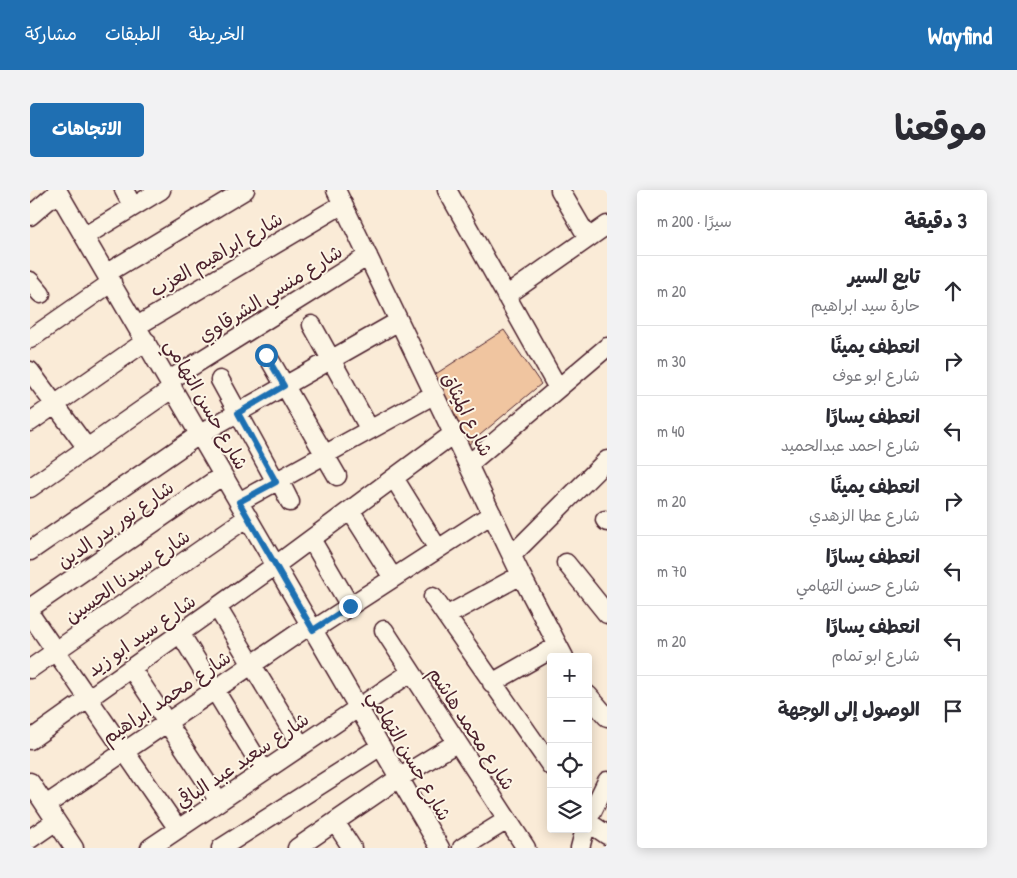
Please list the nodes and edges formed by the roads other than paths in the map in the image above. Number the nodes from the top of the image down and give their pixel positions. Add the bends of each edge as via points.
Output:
1 (124, 190) edge
2 (161, 190) edge
3 (245, 190) edge
4 (446, 190) edge
5 (560, 190) edge
6 (58, 191) edge
7 (339, 197) edge
8 (133, 207) junction
9 (30, 216) edge
10 (607, 225) edge
11 (85, 236) junction
12 (588, 238) junction
13 (368, 256) junction
14 (109, 278) junction
15 (506, 296) junction
16 (399, 320) junction
17 (312, 325) dead end
18 (137, 326) junction
19 (30, 339) edge
20 (146, 341) junction
21 (607, 347) edge
22 (266, 355) dead end
23 (331, 360) junction
24 (30, 371) edge
25 (220, 380) dead end
26 (171, 384) junction
27 (284, 386) junction
28 (558, 388) junction
29 (434, 394) junction
30 (55, 405) junction
31 (238, 413) junction
32 (30, 422) edge
33 (370, 430) junction
34 (200, 434) junction
35 (453, 434) junction
36 (87, 448) junction
37 (324, 454) junction
38 (607, 460) edge
39 (469, 464) junction
40 (223, 475) junction
41 (337, 476) dead end
42 (394, 478) junction
43 (277, 481) junction
44 (30, 488) edge
45 (239, 502) junction
46 (290, 502) dead end
47 (350, 510) junction
48 (492, 514) junction
49 (248, 518) junction
50 (311, 540) junction
51 (438, 549) junction
52 (30, 551) edge
53 (512, 555) junction
54 (566, 563) dead end
55 (276, 565) junction
56 (521, 575) junction
57 (392, 578) junction
58 (433, 597) dead end
59 (350, 606) junction
60 (217, 607) junction
61 (30, 608) edge
62 (30, 614) edge
63 (607, 614) edge
64 (446, 616) junction
65 (312, 627) junction
66 (384, 630) dead end
67 (180, 633) junction
68 (56, 651) junction
69 (561, 651) edge
70 (252, 665) junction
71 (30, 668) edge
72 (131, 668) junction
73 (410, 674) junction
74 (492, 683) junction
75 (215, 690) junction
76 (88, 698) junction
77 (358, 707) junction
78 (167, 723) junction
79 (30, 740) edge
80 (456, 743) junction
81 (545, 744) edge
82 (301, 746) junction
83 (381, 746) junction
84 (125, 751) junction
85 (264, 771) junction
86 (399, 778) junction
87 (607, 781) edge
88 (30, 782) edge
89 (219, 801) junction
90 (46, 805) junction
91 (592, 813) edge
92 (507, 820) junction
93 (56, 821) junction
94 (335, 822) junction
95 (592, 824) edge
96 (178, 829) junction
97 (585, 833) edge
98 (607, 835) edge
99 (30, 838) edge
100 (302, 847) edge
101 (74, 848) edge
102 (150, 848) edge
103 (222, 848) edge
104 (352, 848) edge
105 (440, 848) edge
106 (462, 848) edge
107 (526, 848) edge
108 (580, 848) edge

1 - 8 street
2 - 8 street
3 - 14 street
4 - 15 street
5 - 12 street
6 - 9 street
6 - 11 street, شارع حسن التهامي
7 - 13 street, شارع الميثاق
7 - 18 street, شارع ابراهيم العزب
8 - 11 street
10 - 12 street
11 - 14 street, شارع حسن التهامي
12 - 15 street
13 - 16 street, شارع الميثاق
13 - 26 street, شارع منسي الشرقاوي
14 - 18 street, شارع حسن التهامي
14 - 19 street
15 - 28 street
16 - 23 street
16 - 29 street, شارع الميثاق
17 - 23 street
18 - 20 street, شارع حسن التهامي
20 - 26 street, شارع حسن التهامي
20 - 30 street
21 - 28 street
22 - 27 street
23 - 27 street
23 - 33 street
24 - 30 street
25 - 31 street
26 - 34 street, شارع حسن التهامي
26 - 36 street, شارع منسي الشرقاوي
27 - 31 street
27 - 37 street
28 - 39 street
29 - 33 street
29 - 35 street, شارع الميثاق
30 - 32 street
30 - 36 street
31 - 34 street
31 - 43 street
33 - 37 street
34 - 40 street, شارع حسن التهامي
34 - 52 street
35 - 39 street, شارع الميثاق
35 - 42 street, شارع سيد ابو زيد
36 - 44 street, شارع منسي الشرقاوي
37 - 41 street
37 - 43 street
38 - 53 street
39 - 48 street, شارع الميثاق
40 - 45 street, شارع حسن التهامي
40 - 61 street, شارع نور بدر الدين
42 - 47 street, شارع سيد ابو زيد
42 - 51 street
43 - 45 street
43 - 46 street
45 - 49 street, شارع حسن التهامي
47 - 50 street, شارع سيد ابو زيد
47 - 57 street
48 - 51 street, شارع محمد ابراهيم
48 - 53 street, شارع الميثاق
49 - 55 street, شارع حسن التهامي
49 - 68 street, شارع سيدنا الحسين
50 - 55 street, شارع سيد ابو زيد
50 - 59 street
51 - 57 street, شارع محمد ابراهيم
53 - 56 street, شارع الميثاق
54 - 63 street
55 - 60 street, شارع سيد ابو زيد
55 - 65 street, شارع حسن التهامي
56 - 64 street
56 - 69 street, شارع الميثاق
57 - 59 street, شارع محمد ابراهيم
58 - 64 street
59 - 65 street, شارع محمد ابراهيم
60 - 67 street, شارع سيد ابو زيد
60 - 70 street
62 - 68 street
64 - 74 street
65 - 70 street, شارع محمد ابراهيم
65 - 77 street, شارع حسن التهامي
66 - 73 street, شارع محمد هاشم
67 - 72 street, شارع سيد ابو زيد
67 - 75 street
68 - 71 street, شارع سيدنا الحسين
68 - 76 street
69 - 74 street
70 - 75 street, شارع محمد ابراهيم
70 - 82 street
72 - 76 street, شارع سيد ابو زيد
72 - 78 street
73 - 77 street, شارع سعيد عبد الباقي
73 - 80 street, شارع محمد هاشم
74 - 81 street
75 - 78 street, شارع محمد ابراهيم
75 - 85 street
76 - 79 street, شارع سيد ابو زيد
76 - 84 street
77 - 82 street, شارع سعيد عبد الباقي
77 - 83 street, شارع حسن التهامي
78 - 84 street, شارع محمد ابراهيم
78 - 89 street
80 - 86 street
80 - 92 street, شارع محمد هاشم
82 - 85 street, شارع سعيد عبد الباقي
83 - 86 street, شارع حسن التهامي
83 - 103 street
84 - 90 street, شارع محمد ابراهيم
84 - 96 street
85 - 89 street, شارع سعيد عبد الباقي
86 - 94 street
86 - 105 street, شارع حسن التهامي
87 - 91 street
88 - 90 street
89 - 96 street, شارع سعيد عبد الباقي
90 - 93 street
92 - 106 street
92 - 107 street, شارع محمد هاشم
93 - 99 street
93 - 101 street
94 - 100 street
94 - 104 street
95 - 98 street
96 - 102 street, شارع سعيد عبد الباقي
97 - 108 street

